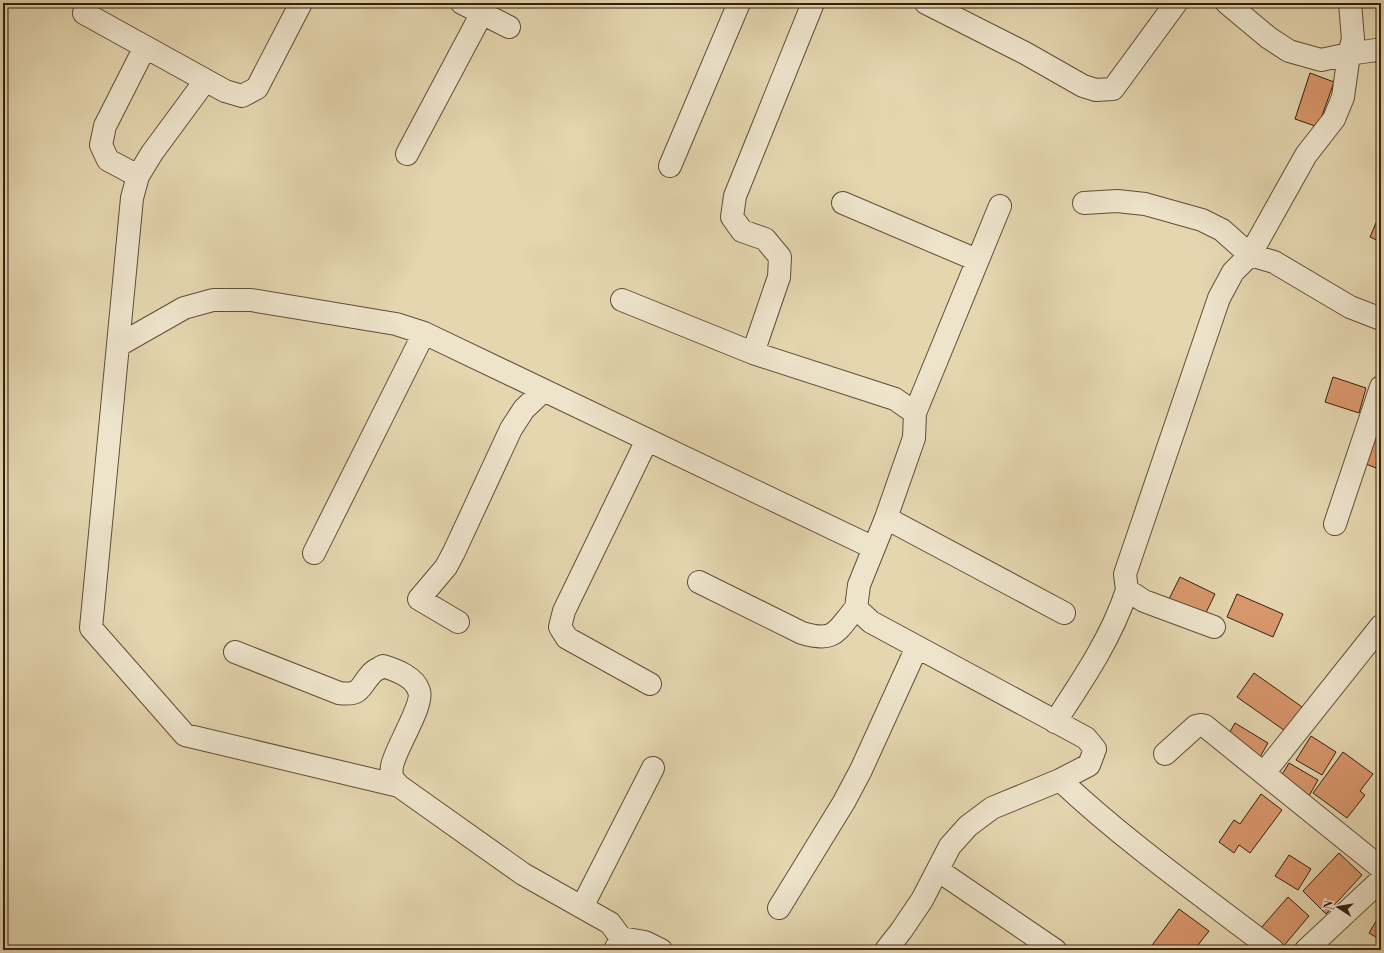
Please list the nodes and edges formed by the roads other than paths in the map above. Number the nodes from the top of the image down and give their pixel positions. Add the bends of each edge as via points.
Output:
1 (301, 3) edge
2 (462, 3) edge
3 (739, 3) edge
4 (813, 3) edge
5 (926, 3) edge
6 (1176, 3) edge
7 (1227, 3) edge
8 (1350, 3) edge
9 (84, 13) dead end
10 (482, 13) junction
11 (509, 27) dead end
12 (145, 47) junction
13 (1381, 51) edge
14 (1349, 54) junction
15 (206, 81) junction
16 (407, 154) dead end
17 (670, 166) dead end
18 (138, 176) junction
19 (843, 202) dead end
20 (1084, 203) dead end
21 (1000, 206) dead end
22 (1250, 255) junction
23 (977, 260) junction
24 (622, 300) dead end
25 (1381, 319) edge
26 (424, 333) junction
27 (120, 345) junction
28 (753, 353) junction
29 (1381, 387) edge
30 (543, 390) junction
31 (915, 413) junction
32 (647, 440) junction
33 (886, 518) junction
34 (1335, 524) dead end
35 (874, 548) junction
36 (314, 553) dead end
37 (699, 582) dead end
38 (1127, 590) junction
39 (856, 608) junction
40 (1064, 613) dead end
41 (458, 622) dead end
42 (1381, 626) edge
43 (1214, 627) dead end
44 (917, 647) junction
45 (235, 652) dead end
46 (650, 684) dead end
47 (1055, 722) junction
48 (1165, 754) dead end
49 (654, 768) dead end
50 (1264, 774) junction
51 (1060, 780) junction
52 (399, 786) junction
53 (1381, 868) edge
54 (939, 871) junction
55 (1381, 880) edge
56 (582, 907) junction
57 (779, 908) dead end
58 (618, 944) edge
59 (661, 950) edge
60 (886, 950) edge
61 (1055, 950) edge
62 (1273, 950) edge
63 (1306, 950) edge

1 - 15 street via 257,88 242,96 224,91
2 - 10 street
3 - 17 street
4 - 28 street via 735,196 732,217 742,231 765,239 780,257 779,277
5 - 6 street via 1025,53 1083,86 1096,90 1113,89
7 - 14 street via 1289,51 1321,60
8 - 14 street via 1353,39
9 - 12 street
10 - 11 street
10 - 16 street
12 - 15 street
12 - 18 street via 105,126 101,145 108,160
13 - 14 street
14 - 22 street via 1343,97 1334,120 1306,155
15 - 18 street via 152,153
18 - 27 street via 132,198
19 - 23 street
20 - 22 street via 1117,201 1145,204 1202,220 1222,230
21 - 23 street
22 - 25 street via 1274,262 1350,307
22 - 38 street via 1233,272 1218,298 1125,574
23 - 31 street
24 - 28 street
26 - 27 street via 396,324 252,300 213,300 184,308
26 - 30 street
26 - 36 street
27 - 52 street via 91,628 185,735
28 - 31 street via 895,399
29 - 34 street
30 - 32 street
30 - 41 street via 524,409 511,429 446,567 419,598
31 - 33 street via 914,438
32 - 35 street
32 - 46 street via 564,611 560,627 567,638
33 - 35 street
33 - 40 street
35 - 39 street via 859,585
37 - 39 street via 802,633 819,638 834,635
38 - 43 street via 1144,601
38 - 47 street via 1120,610 1094,660
39 - 44 street via 871,622
42 - 50 street
44 - 47 street
44 - 57 street via 861,770
45 - 52 street via 339,693 352,695 362,688 373,672 383,666 416,683 420,693 417,706 392,766 392,778
47 - 51 street via 1086,738 1096,749 1088,765
48 - 50 street via 1182,737 1201,725
49 - 56 street
50 - 53 street
51 - 54 street via 992,808 968,826 950,846
51 - 62 street via 1095,813
52 - 56 street via 505,862
54 - 60 street via 922,900
54 - 61 street
55 - 63 street
56 - 58 street via 610,923
58 - 59 street via 645,942

